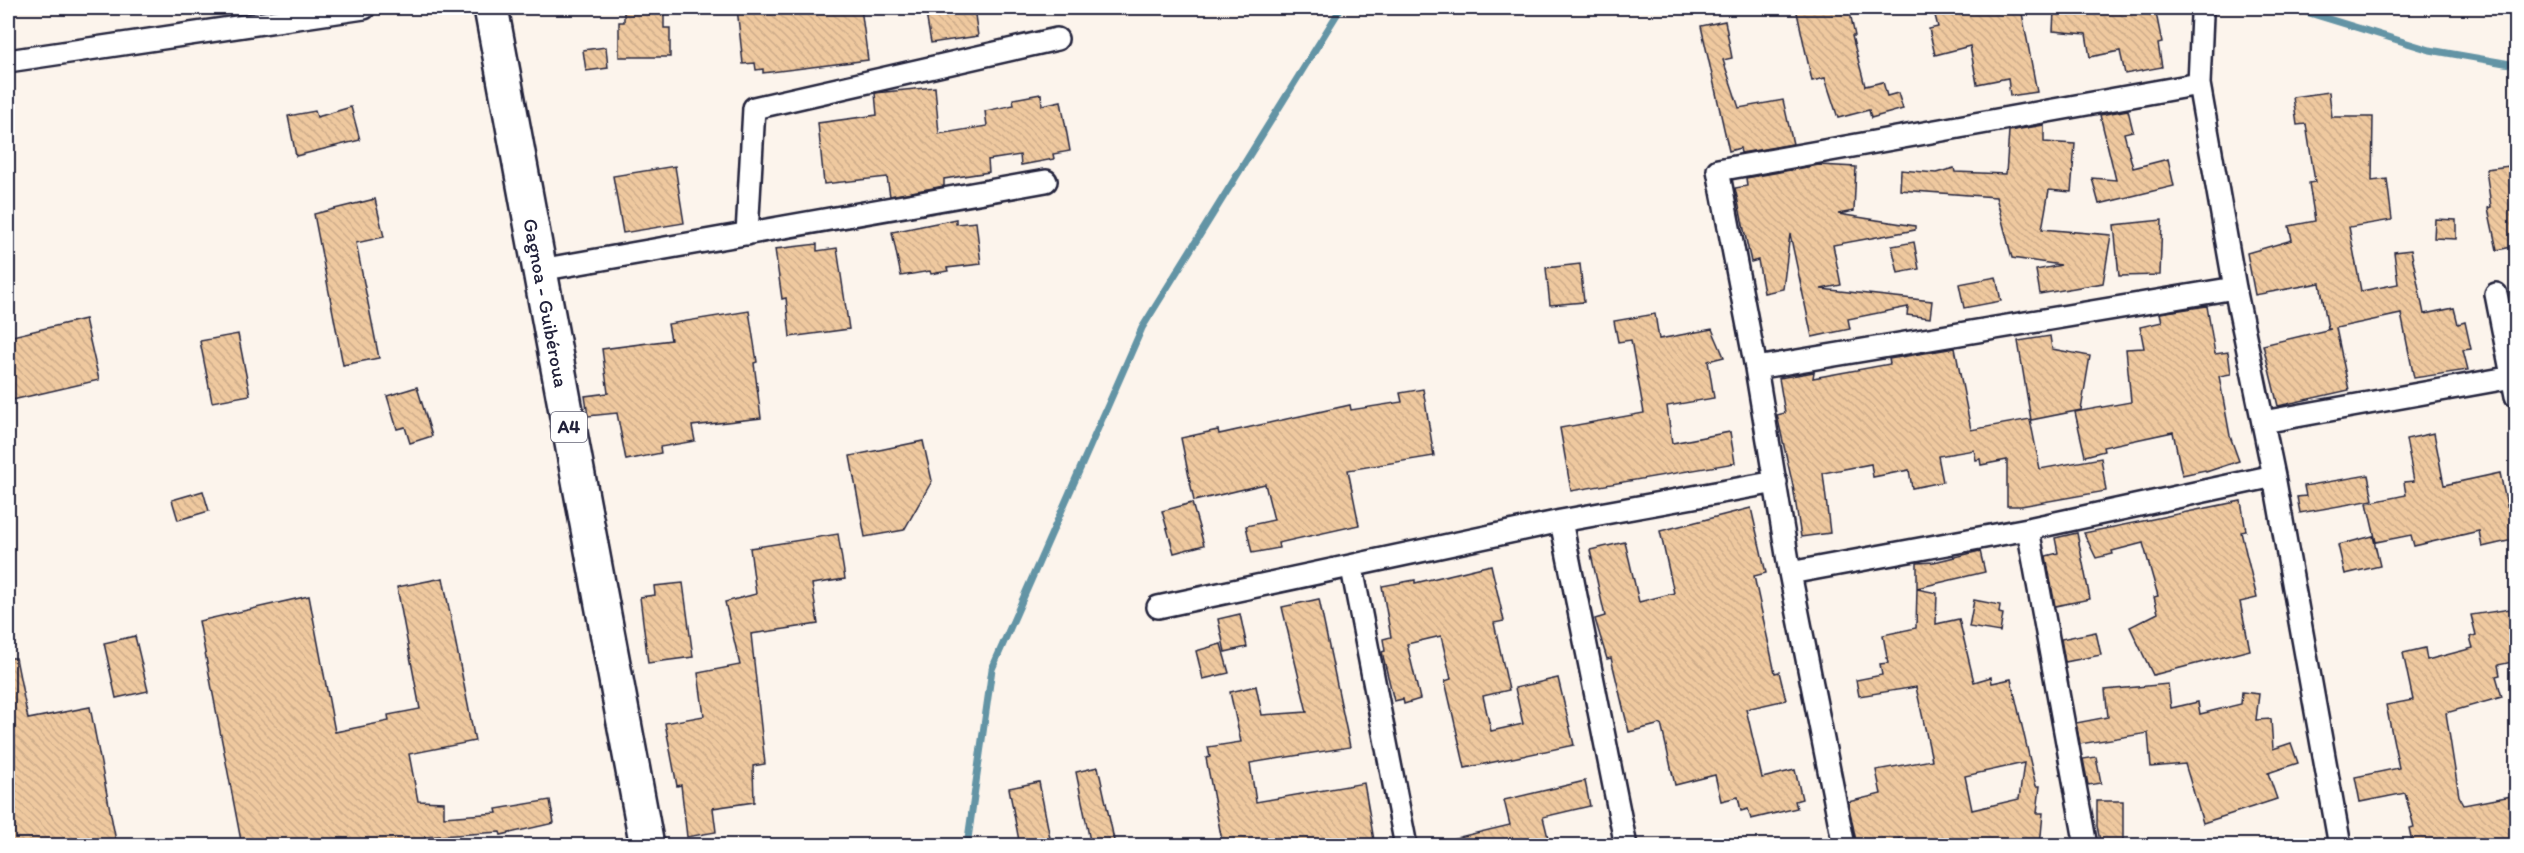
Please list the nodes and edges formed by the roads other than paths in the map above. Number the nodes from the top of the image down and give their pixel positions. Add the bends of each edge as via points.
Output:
1 (364, 8) edge
2 (491, 8) edge
3 (2202, 15) dead end
4 (1057, 39) dead end
5 (8, 61) edge
6 (2199, 84) junction
7 (1046, 181) dead end
8 (747, 234) junction
9 (540, 270) junction
10 (2235, 288) junction
11 (2496, 294) dead end
12 (1756, 368) junction
13 (2515, 387) edge
14 (2263, 422) junction
15 (2274, 476) junction
16 (1776, 482) junction
17 (1561, 521) junction
18 (2028, 529) junction
19 (1352, 568) junction
20 (1790, 573) junction
21 (1158, 607) dead end
22 (639, 839) edge
23 (1406, 846) edge
24 (1626, 846) edge
25 (1844, 846) edge
26 (2086, 846) edge
27 (2340, 846) edge

1 - 5 street
2 - 9 main road, Gagnoa - Guibéroua / A4
3 - 6 street
4 - 8 street via 754,108
6 - 10 street
6 - 12 street via 1718,170
7 - 8 street
8 - 9 street
9 - 22 main road, Gagnoa - Guibéroua / A4
10 - 12 street
10 - 14 street
11 - 13 street
12 - 16 street
13 - 14 street
14 - 15 street
15 - 18 street
15 - 27 street
16 - 17 street
16 - 20 street
17 - 19 street
17 - 24 street
18 - 20 street
18 - 26 street
19 - 21 street
19 - 23 street
20 - 25 street

